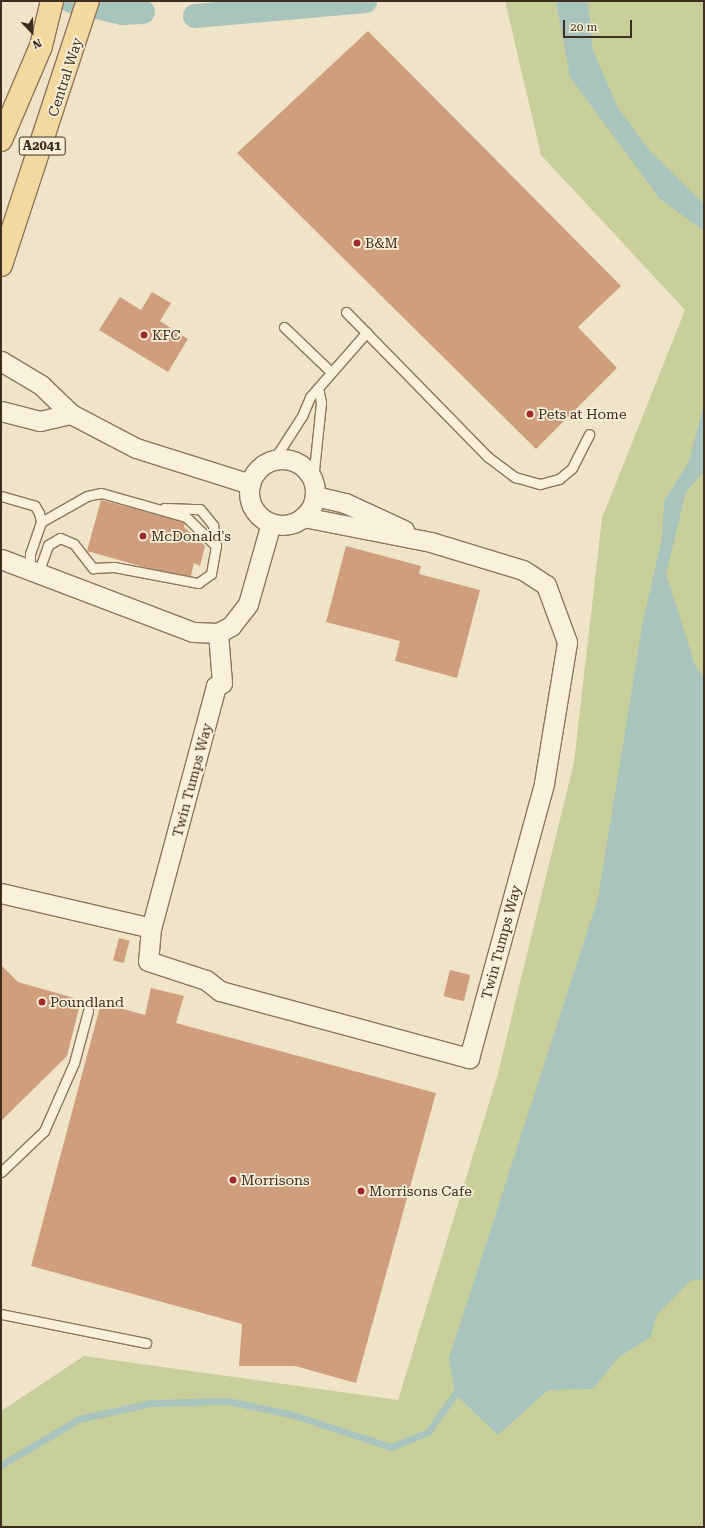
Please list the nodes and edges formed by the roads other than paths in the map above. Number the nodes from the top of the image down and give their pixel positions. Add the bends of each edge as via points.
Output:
1 (88, 1) edge
2 (50, 10) edge
3 (1, 140) edge
4 (1, 265) edge
5 (346, 312) dead end
6 (284, 327) dead end
7 (367, 332) junction
8 (1, 361) edge
9 (330, 371) junction
10 (318, 388) junction
11 (1, 411) edge
12 (71, 414) junction
13 (589, 434) dead end
14 (273, 461) junction
15 (250, 484) junction
16 (314, 488) junction
17 (1, 496) edge
18 (158, 509) junction
19 (303, 517) junction
20 (41, 522) junction
21 (271, 523) junction
22 (431, 542) junction
23 (216, 546) junction
24 (1, 559) edge
25 (34, 572) junction
26 (218, 633) junction
27 (1, 893) edge
28 (151, 928) junction
29 (88, 1012) dead end
30 (1, 1172) edge
31 (1, 1314) edge
32 (146, 1343) dead end

1 - 4 main road, Central Way / A2041 via 82,27
2 - 3 main road, A2041 via 41,46
5 - 7 lane
6 - 9 lane
7 - 9 lane
7 - 13 lane via 488,457 515,478 540,484 559,479 572,468
8 - 12 street via 41,385
9 - 10 lane
10 - 14 lane
10 - 16 lane via 321,402
11 - 12 street via 40,421
12 - 15 street via 136,448
14 - 15 street via 262,465
14 - 16 street via 293,461
15 - 21 street via 250,498 255,512
16 - 19 street
16 - 22 street, Twin Tumps Way
17 - 20 lane via 35,506
18 - 20 lane via 101,494 87,496
18 - 23 lane via 186,518
18 - 23 lane via 200,509 214,525
19 - 21 street via 291,524
19 - 22 street, Twin Tumps Way
20 - 25 lane via 30,554
21 - 26 street via 248,604 231,626
22 - 28 street, Twin Tumps Way via 523,570 546,585 567,642 544,783 469,1058 220,991 206,980 155,966 148,962
23 - 25 lane via 211,574 198,584 114,567 93,568 74,544 60,538 48,545
24 - 25 street
25 - 26 street via 193,632
26 - 28 street, Twin Tumps Way via 222,683 216,686
27 - 28 street
29 - 30 lane via 74,1063 44,1131
31 - 32 lane

